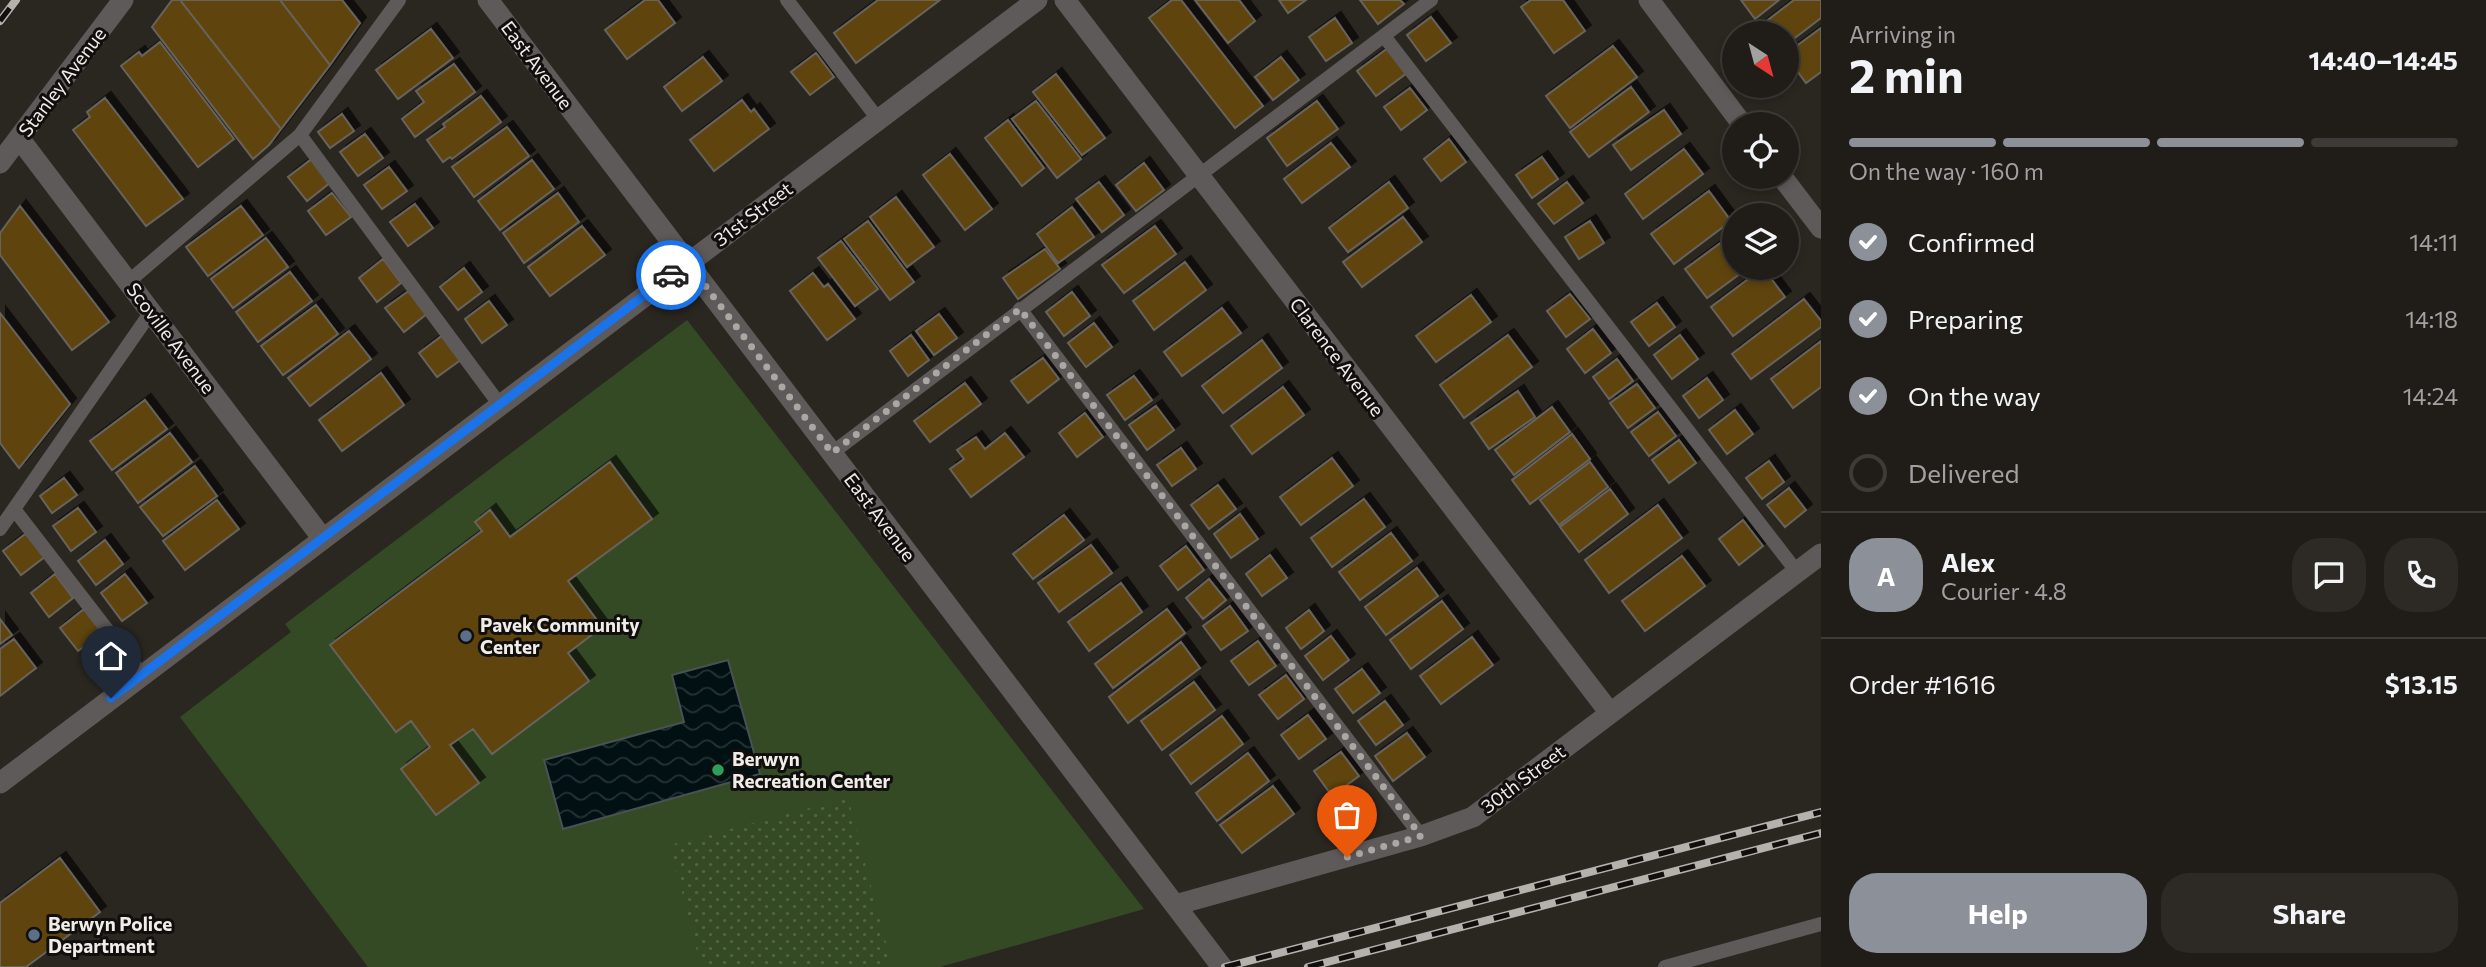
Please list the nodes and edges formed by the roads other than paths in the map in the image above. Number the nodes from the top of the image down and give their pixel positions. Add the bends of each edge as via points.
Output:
1 (124, 0) edge
2 (399, 0) edge
3 (488, 0) edge
4 (787, 0) edge
5 (1037, 0) edge
6 (1065, 0) edge
7 (1431, 0) edge
8 (1648, 0) edge
9 (1384, 36) junction
10 (1733, 112) edge
11 (878, 119) junction
12 (300, 135) junction
13 (19, 138) junction
14 (0, 163) edge
15 (1199, 175) junction
16 (1791, 189) edge
17 (1821, 228) edge
18 (688, 263) junction
19 (128, 282) junction
20 (1020, 309) junction
21 (151, 312) junction
22 (500, 405) junction
23 (832, 453) junction
24 (14, 509) junction
25 (0, 528) edge
26 (323, 538) junction
27 (1821, 554) edge
28 (1797, 572) junction
29 (142, 675) junction
30 (1610, 713) junction
31 (0, 783) edge
32 (1421, 836) junction
33 (1175, 905) junction
34 (1821, 924) edge
35 (1222, 967) edge
36 (1665, 967) edge

1 - 13 street, Stanley Avenue
2 - 12 lane
3 - 18 street, East Avenue
4 - 11 lane
5 - 11 street, 31st Street
6 - 15 street, Clarence Avenue
7 - 9 lane
8 - 10 street
9 - 15 lane
9 - 28 lane
11 - 18 street, 31st Street
12 - 19 lane
12 - 22 lane
13 - 14 street, Stanley Avenue
13 - 19 street, Scoville Avenue
15 - 20 lane
15 - 30 street, Clarence Avenue
16 - 17 street
18 - 22 street, 31st Street
18 - 23 street, East Avenue
19 - 21 street, Scoville Avenue
20 - 23 lane
20 - 32 lane
21 - 24 lane
21 - 26 street, Scoville Avenue
22 - 26 street, 31st Street
23 - 33 street, East Avenue
24 - 25 lane
24 - 29 lane
26 - 29 street, 31st Street
27 - 28 street, 30th Street
28 - 30 street, 30th Street
29 - 31 street, 31st Street
30 - 32 street, 30th Street via 1473,817
32 - 33 street, 30th Street
33 - 35 street, East Avenue
34 - 36 lane

